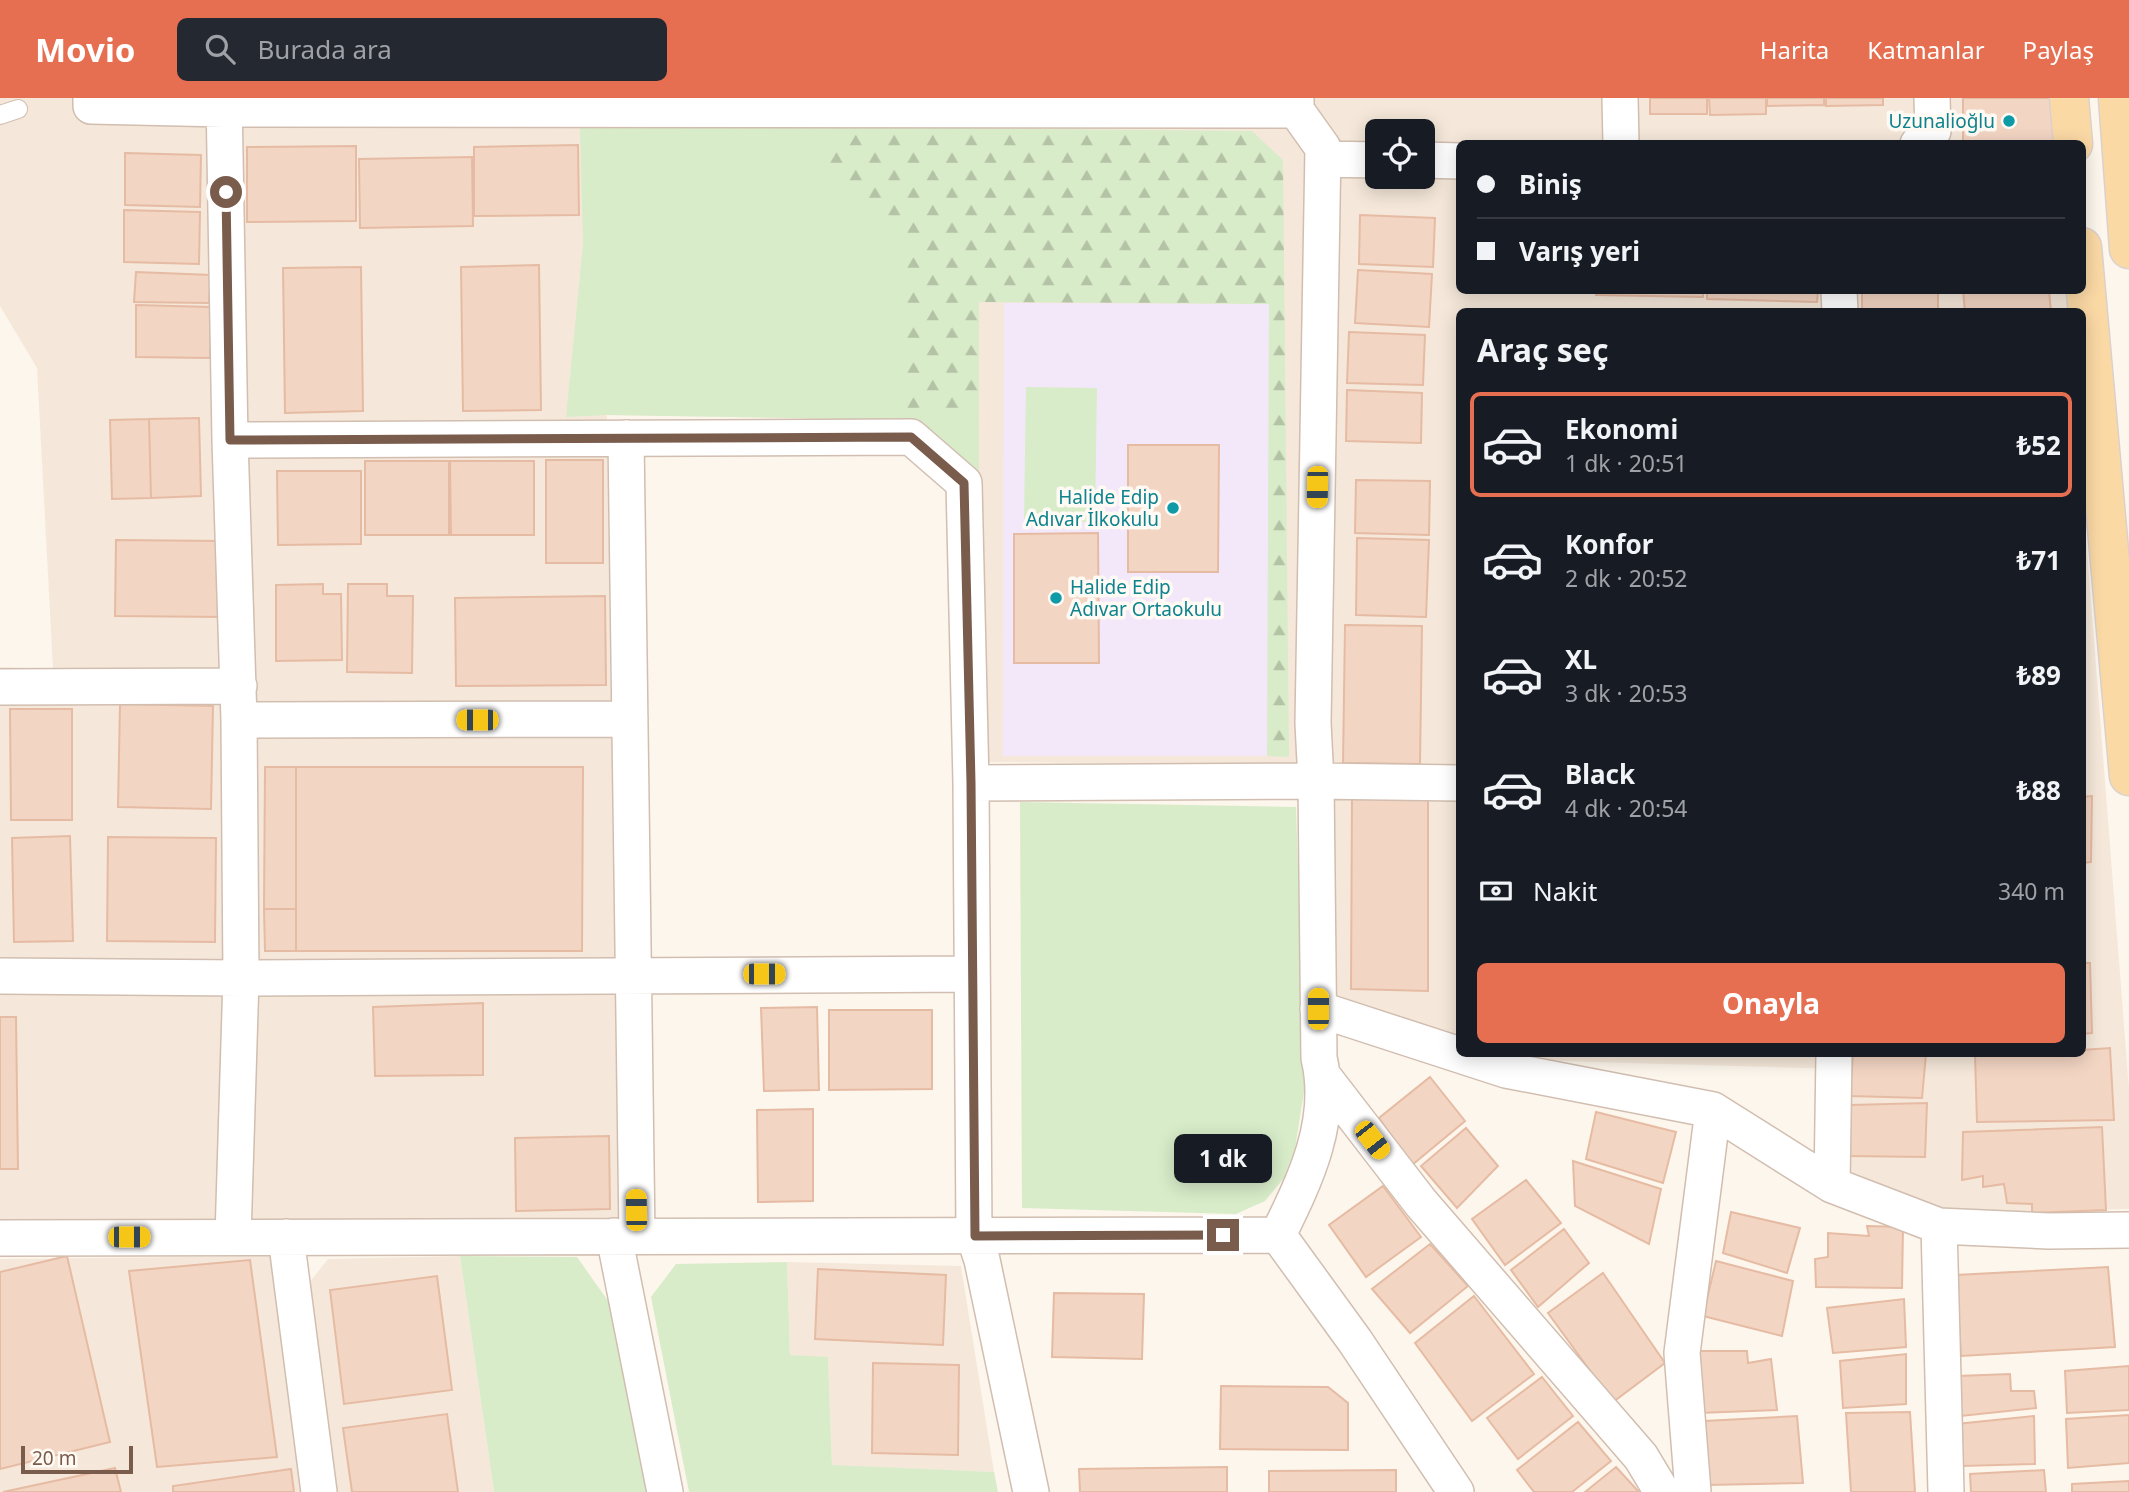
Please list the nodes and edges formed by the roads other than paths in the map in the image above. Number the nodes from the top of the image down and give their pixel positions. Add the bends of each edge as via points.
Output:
1 (92, 98) edge
2 (1620, 98) edge
3 (1932, 98) edge
4 (2069, 98) edge
5 (2118, 98) edge
6 (224, 104) edge
7 (490, 104) edge
8 (753, 104) edge
9 (1017, 104) edge
10 (1296, 104) edge
11 (18, 109) dead end
12 (0, 115) edge
13 (1621, 140) edge
14 (1923, 140) edge
15 (2073, 140) edge
16 (1323, 159) junction
17 (1365, 160) edge
18 (1435, 160) edge
19 (1456, 161) edge
20 (2129, 249) edge
21 (2086, 292) edge
22 (626, 438) junction
23 (230, 440) junction
24 (0, 687) edge
25 (239, 703) junction
26 (629, 719) junction
27 (2129, 776) edge
28 (1316, 781) junction
29 (971, 783) junction
30 (1456, 783) edge
31 (633, 974) junction
32 (972, 974) junction
33 (0, 976) edge
34 (241, 978) junction
35 (1318, 1009) junction
36 (1456, 1054) edge
37 (1466, 1057) edge
38 (1834, 1057) edge
39 (1323, 1076) junction
40 (1713, 1110) junction
41 (1832, 1185) junction
42 (1939, 1226) junction
43 (2129, 1230) edge
44 (1278, 1235) junction
45 (625, 1236) junction
46 (975, 1236) junction
47 (233, 1237) junction
48 (286, 1237) junction
49 (0, 1238) edge
50 (319, 1492) edge
51 (665, 1492) edge
52 (1031, 1492) edge
53 (1456, 1492) edge
54 (1662, 1492) edge
55 (1693, 1492) edge
56 (1946, 1492) edge

1 - 6 street via 92,106
2 - 13 street
3 - 14 street via 1933,131
4 - 15 main road
5 - 20 main road
6 - 7 street
6 - 23 street
7 - 8 street
8 - 9 street
9 - 10 street
10 - 16 street via 1323,148
11 - 12 lane
16 - 17 street
16 - 28 street via 1313,723
18 - 19 street
21 - 27 main road
22 - 23 street
22 - 26 street
22 - 29 street via 911,437 964,483
23 - 25 street
24 - 25 street
25 - 26 street
25 - 34 street
26 - 31 street
28 - 29 street
28 - 30 street
28 - 35 street
29 - 32 street
31 - 32 street
31 - 34 street
31 - 45 street
32 - 46 street
33 - 34 street
34 - 47 street
35 - 36 street
35 - 39 street via 1318,1058
37 - 40 street via 1506,1070
38 - 41 street
39 - 44 street via 1321,1125 1305,1179
39 - 54 street via 1420,1203 1641,1457
40 - 41 street
40 - 55 street via 1682,1353
41 - 42 street
42 - 43 street
42 - 56 street
44 - 46 street
44 - 53 street
45 - 46 street
45 - 48 street
45 - 51 street
46 - 52 street
47 - 48 street
47 - 49 street
48 - 50 street

